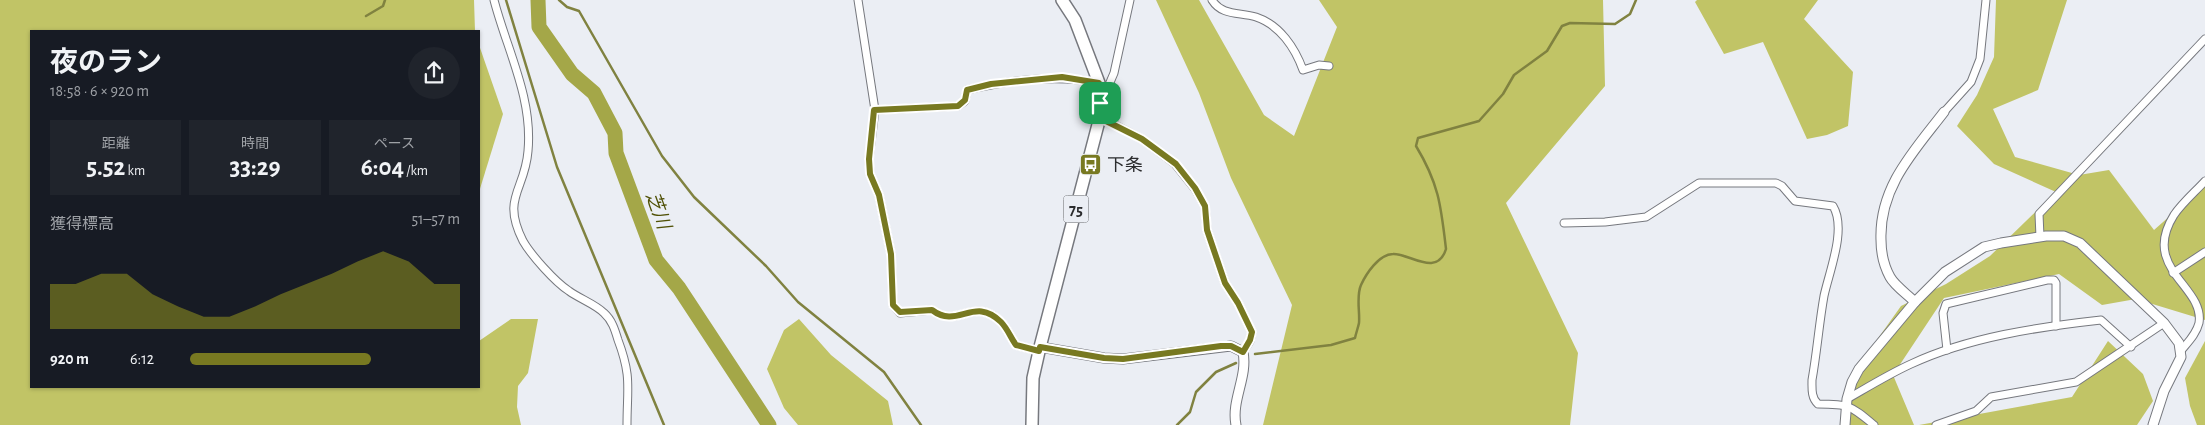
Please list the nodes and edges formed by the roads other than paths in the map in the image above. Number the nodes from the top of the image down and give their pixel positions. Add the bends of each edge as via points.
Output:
1 (494, 0) edge
2 (858, 0) edge
3 (1062, 0) edge
4 (1130, 0) edge
5 (1212, 0) edge
6 (1986, 0) edge
7 (2205, 39) edge
8 (1329, 66) dead end
9 (1099, 83) junction
10 (1100, 103) junction
11 (874, 110) junction
12 (1944, 112) joint
13 (1100, 118) junction
14 (2205, 181) edge
15 (1564, 223) dead end
16 (2040, 237) junction
17 (2205, 252) edge
18 (2173, 272) junction
19 (1914, 302) junction
20 (2164, 323) junction
21 (2056, 326) junction
22 (2131, 347) junction
23 (1039, 349) junction
24 (1947, 350) junction
25 (1243, 352) junction
26 (2180, 352) junction
27 (1847, 402) junction
28 (627, 425) edge
29 (1032, 425) edge
30 (1236, 425) edge
31 (1845, 425) edge
32 (1874, 425) edge
33 (1936, 425) edge
34 (2153, 425) edge

1 - 28 street via 520,79 528,117 527,161 512,207 523,242 537,260 567,290 604,312 612,324 629,374
2 - 11 street
3 - 9 main road, 75 via 1075,20
4 - 10 street via 1114,73
5 - 8 street via 1217,9 1256,18 1275,28 1295,50 1303,70 1318,65
6 - 12 street via 1980,58 1971,82
7 - 16 street via 2039,214
9 - 10 main road, 75
9 - 11 street via 1062,77 1008,82 967,90 965,100 958,106
10 - 13 main road, 75
11 - 23 street via 870,174 879,195 891,254 893,305 900,312 932,310 940,316 951,317 985,310 1001,322 1016,345
12 - 19 street via 1902,167 1882,211 1881,247 1890,279
13 - 23 main road, 75
13 - 25 street via 1142,139 1176,164 1195,188 1205,206 1207,230 1225,283 1252,332
14 - 18 street via 2174,215 2168,229 2164,242
15 - 27 street via 1572,225 1646,217 1700,183 1776,184 1795,200 1834,206 1838,223 1836,249 1824,297 1812,392 1818,404
16 - 19 street via 1984,247 1945,272
16 - 20 street via 2064,236 2080,243
17 - 18 street
18 - 26 street via 2196,300 2200,310 2195,333
19 - 27 street via 1859,370
20 - 22 street
20 - 26 street via 2178,343
21 - 22 street via 2101,320
21 - 24 street via 2015,332
21 - 24 street via 2056,283 2047,280 1946,304 1943,313
22 - 33 street via 2076,382 1991,397 1976,411
23 - 25 street via 1123,359 1221,346 1231,346
23 - 29 main road, 75 via 1033,378
24 - 27 street via 1911,364
25 - 30 street via 1245,364 1234,410
26 - 34 street
27 - 31 street
27 - 32 street

